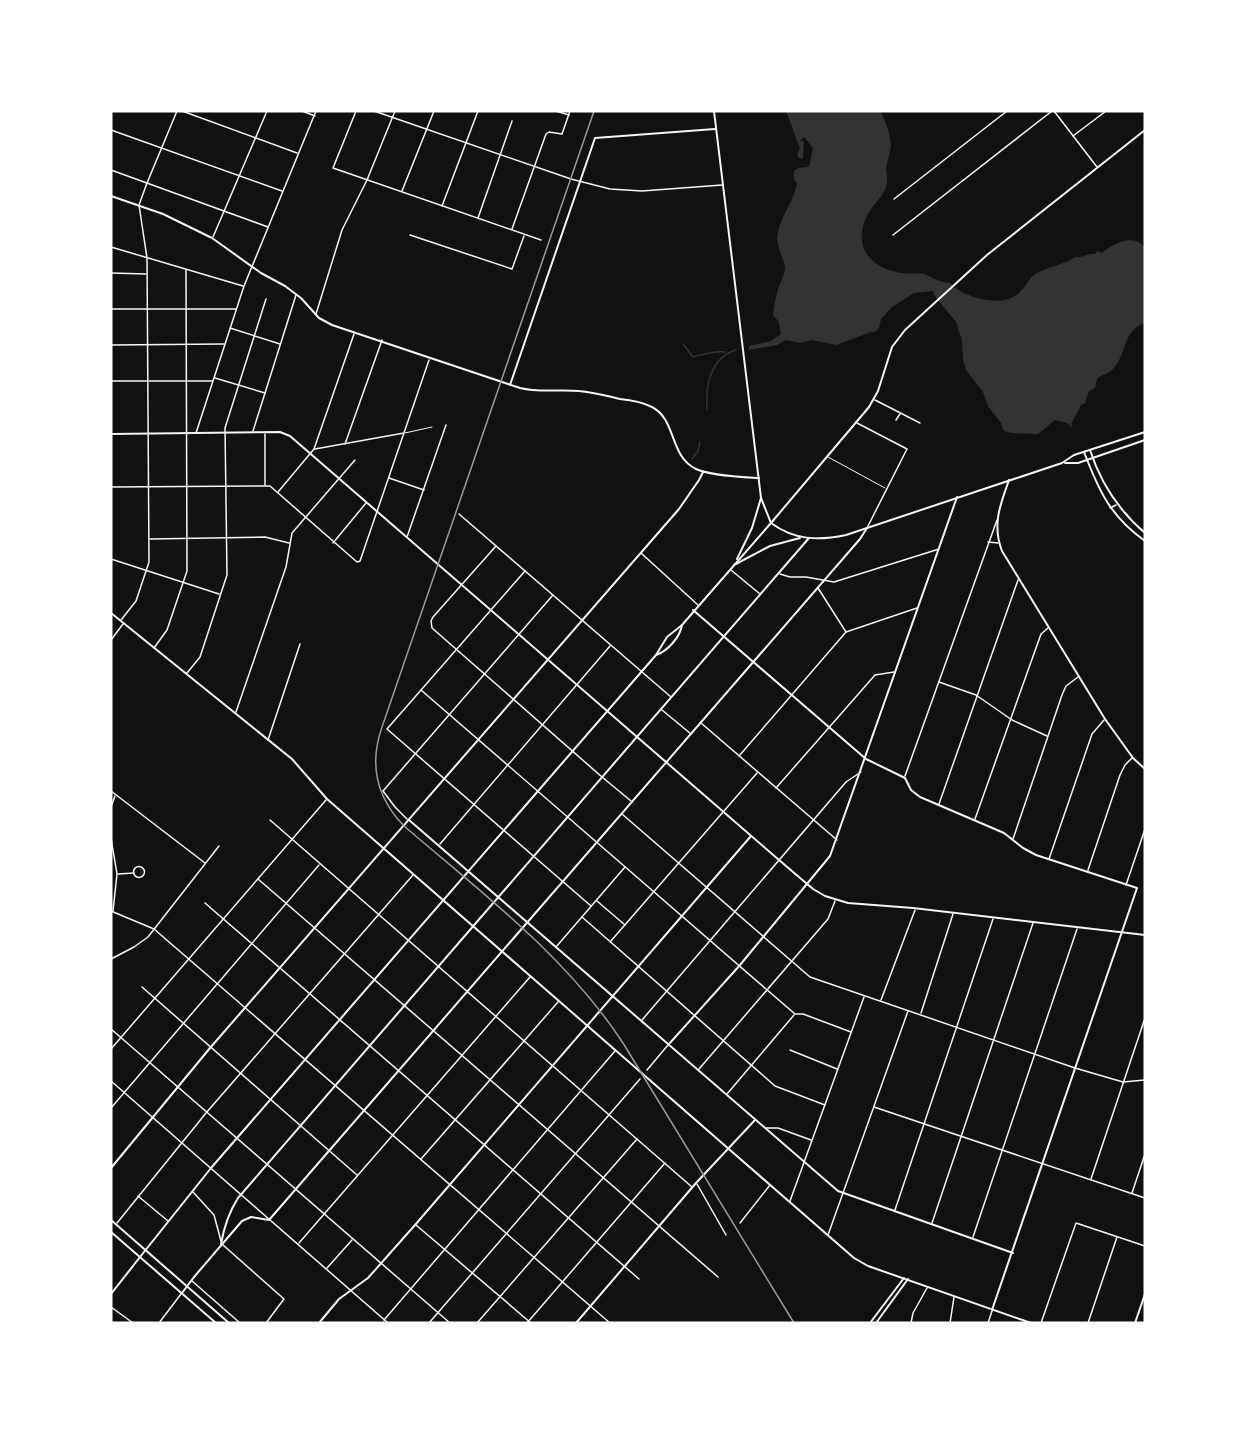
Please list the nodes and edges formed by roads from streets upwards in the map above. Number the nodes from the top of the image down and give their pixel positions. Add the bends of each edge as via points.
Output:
1 (177, 111) edge
2 (182, 111) edge
3 (267, 111) edge
4 (302, 111) edge
5 (316, 111) edge
6 (357, 111) edge
7 (374, 111) edge
8 (395, 111) edge
9 (434, 111) edge
10 (478, 111) edge
11 (556, 111) edge
12 (570, 111) edge
13 (714, 111) edge
14 (1007, 111) edge
15 (1053, 111) edge
16 (1106, 111) edge
17 (569, 115) junction
18 (315, 116) junction
19 (392, 117) junction
20 (512, 121) dead end
21 (427, 129) junction
22 (715, 129) junction
23 (111, 130) edge
24 (1145, 130) edge
25 (1073, 136) junction
26 (256, 138) junction
27 (467, 142) junction
28 (162, 147) junction
29 (299, 153) junction
30 (501, 154) junction
31 (534, 166) junction
32 (1097, 167) junction
33 (111, 170) edge
34 (240, 176) junction
35 (367, 180) junction
36 (580, 181) junction
37 (147, 183) junction
38 (722, 185) junction
39 (282, 191) junction
40 (402, 192) junction
41 (111, 196) edge
42 (894, 199) dead end
43 (139, 205) junction
44 (442, 206) junction
45 (225, 212) junction
46 (478, 218) junction
47 (268, 226) junction
48 (512, 230) junction
49 (410, 235) dead end
50 (525, 235) junction
51 (893, 235) dead end
52 (212, 238) junction
53 (541, 240) dead end
54 (111, 247) edge
55 (147, 258) junction
56 (252, 265) junction
57 (186, 270) junction
58 (111, 273) edge
59 (147, 274) junction
60 (244, 286) junction
61 (296, 294) junction
62 (266, 299) dead end
63 (111, 309) edge
64 (147, 309) junction
65 (186, 309) junction
66 (236, 309) junction
67 (316, 314) junction
68 (229, 328) junction
69 (355, 332) junction
70 (254, 335) junction
71 (382, 340) junction
72 (224, 344) junction
73 (280, 344) junction
74 (111, 345) edge
75 (147, 345) junction
76 (187, 345) junction
77 (430, 357) junction
78 (214, 379) junction
79 (111, 381) edge
80 (147, 381) junction
81 (186, 381) junction
82 (510, 385) junction
83 (239, 386) junction
84 (265, 393) junction
85 (874, 399) junction
86 (900, 413) junction
87 (896, 420) dead end
88 (856, 422) junction
89 (920, 423) dead end
90 (446, 424) dead end
91 (1145, 432) edge
92 (226, 433) junction
93 (253, 433) junction
94 (265, 433) junction
95 (111, 434) edge
96 (148, 434) junction
97 (187, 434) junction
98 (196, 434) junction
99 (404, 434) junction
100 (1145, 440) edge
101 (345, 444) junction
102 (314, 449) junction
103 (1090, 450) junction
104 (1083, 452) junction
105 (311, 454) junction
106 (1093, 458) junction
107 (355, 460) dead end
108 (1087, 460) junction
109 (1062, 463) junction
110 (703, 472) junction
111 (338, 478) junction
112 (389, 478) junction
113 (759, 478) junction
114 (1009, 480) junction
115 (265, 485) junction
116 (149, 486) junction
117 (187, 486) junction
118 (226, 486) junction
119 (111, 487) edge
120 (424, 490) junction
121 (277, 493) junction
122 (957, 497) junction
123 (761, 498) junction
124 (367, 502) junction
125 (1116, 505) junction
126 (1110, 508) junction
127 (376, 511) junction
128 (459, 514) dead end
129 (304, 518) junction
130 (997, 520) junction
131 (771, 523) junction
132 (1138, 527) junction
133 (867, 528) junction
134 (1133, 533) junction
135 (1145, 533) edge
136 (801, 537) junction
137 (188, 538) junction
138 (407, 538) junction
139 (809, 538) junction
140 (149, 539) junction
141 (227, 539) junction
142 (1145, 541) edge
143 (987, 542) junction
144 (290, 543) junction
145 (333, 543) junction
146 (999, 543) junction
147 (496, 546) junction
148 (939, 549) junction
149 (640, 552) junction
150 (111, 559) edge
151 (734, 565) junction
152 (730, 570) junction
153 (146, 571) junction
154 (525, 571) junction
155 (779, 573) junction
156 (1018, 579) junction
157 (824, 580) junction
158 (183, 583) junction
159 (462, 585) junction
160 (818, 588) junction
161 (220, 595) junction
162 (553, 595) junction
163 (761, 595) junction
164 (698, 605) junction
165 (918, 608) junction
166 (490, 610) junction
167 (693, 610) junction
168 (111, 613) edge
169 (582, 620) junction
170 (122, 622) junction
171 (682, 625) junction
172 (1048, 628) junction
173 (846, 632) junction
174 (519, 635) junction
175 (725, 636) junction
176 (111, 640) edge
177 (300, 644) dead end
178 (611, 645) junction
179 (153, 648) junction
180 (456, 650) junction
181 (656, 655) junction
182 (548, 659) junction
183 (754, 662) junction
184 (641, 672) junction
185 (895, 672) junction
186 (186, 673) junction
187 (484, 675) junction
188 (1078, 676) junction
189 (938, 682) junction
190 (577, 685) junction
191 (421, 690) junction
192 (792, 695) junction
193 (976, 695) junction
194 (672, 697) junction
195 (513, 699) junction
196 (661, 710) junction
197 (606, 711) junction
198 (235, 714) junction
199 (449, 714) junction
200 (1105, 719) junction
201 (1012, 720) junction
202 (700, 722) junction
203 (542, 725) junction
204 (830, 727) junction
205 (691, 734) junction
206 (1048, 736) junction
207 (637, 737) junction
208 (268, 740) junction
209 (479, 740) junction
210 (572, 751) junction
211 (416, 754) junction
212 (739, 756) junction
213 (1132, 758) junction
214 (866, 759) junction
215 (666, 763) junction
216 (508, 765) junction
217 (1145, 769) edge
218 (757, 772) junction
219 (861, 772) junction
220 (602, 777) junction
221 (905, 778) junction
222 (444, 779) junction
223 (776, 788) junction
224 (111, 791) edge
225 (537, 791) junction
226 (116, 795) junction
227 (327, 799) junction
228 (632, 801) junction
229 (474, 805) junction
230 (938, 806) junction
231 (111, 807) edge
232 (723, 811) junction
233 (621, 813) junction
234 (568, 817) junction
235 (270, 820) dead end
236 (409, 820) junction
237 (975, 820) junction
238 (813, 821) junction
239 (1145, 829) edge
240 (505, 831) junction
241 (751, 836) junction
242 (111, 838) edge
243 (1013, 839) junction
244 (292, 840) junction
245 (837, 840) junction
246 (597, 842) junction
247 (219, 846) dead end
248 (438, 846) junction
249 (384, 849) junction
250 (534, 856) junction
251 (1049, 860) junction
252 (779, 861) junction
253 (678, 862) junction
254 (206, 864) junction
255 (320, 865) junction
256 (626, 866) junction
257 (468, 872) junction
258 (1087, 872) junction
259 (134, 873) dead end
260 (117, 874) junction
261 (413, 874) junction
262 (258, 879) junction
263 (563, 882) junction
264 (808, 885) junction
265 (1126, 885) junction
266 (707, 887) junction
267 (349, 889) junction
268 (654, 890) junction
269 (499, 897) junction
270 (443, 900) junction
271 (835, 900) junction
272 (596, 901) junction
273 (205, 903) dead end
274 (286, 904) junction
275 (591, 906) junction
276 (915, 909) junction
277 (112, 911) edge
278 (735, 912) junction
279 (378, 914) junction
280 (953, 914) junction
281 (682, 916) junction
282 (582, 917) junction
283 (993, 918) junction
284 (223, 919) junction
285 (527, 922) junction
286 (1033, 922) junction
287 (625, 925) junction
288 (474, 927) junction
289 (314, 928) junction
290 (1077, 928) junction
291 (154, 929) junction
292 (1121, 933) junction
293 (1145, 935) edge
294 (764, 936) junction
295 (408, 940) junction
296 (710, 940) junction
297 (610, 942) junction
298 (252, 944) junction
299 (556, 947) junction
300 (502, 951) junction
301 (344, 954) junction
302 (189, 958) junction
303 (111, 959) edge
304 (791, 961) junction
305 (740, 965) junction
306 (439, 967) junction
307 (638, 967) junction
308 (280, 968) junction
309 (530, 976) junction
310 (374, 980) junction
311 (217, 984) junction
312 (141, 987) dead end
313 (767, 990) junction
314 (666, 991) junction
315 (467, 992) junction
316 (310, 994) junction
317 (613, 996) junction
318 (864, 996) junction
319 (154, 998) junction
320 (559, 1001) junction
321 (881, 1001) junction
322 (403, 1006) junction
323 (246, 1008) junction
324 (909, 1011) junction
325 (795, 1014) junction
326 (921, 1014) junction
327 (695, 1016) junction
328 (496, 1017) junction
329 (1145, 1018) edge
330 (340, 1020) junction
331 (641, 1021) junction
332 (182, 1023) junction
333 (587, 1026) junction
334 (956, 1027) junction
335 (111, 1029) edge
336 (432, 1032) junction
337 (851, 1032) junction
338 (275, 1034) junction
339 (121, 1038) junction
340 (723, 1040) junction
341 (993, 1040) junction
342 (524, 1041) junction
343 (669, 1044) junction
344 (369, 1046) junction
345 (210, 1048) junction
346 (111, 1049) edge
347 (616, 1050) junction
348 (790, 1050) dead end
349 (1034, 1054) junction
350 (461, 1056) junction
351 (304, 1059) junction
352 (149, 1062) junction
353 (553, 1065) junction
354 (751, 1065) junction
355 (1075, 1068) junction
356 (838, 1069) junction
357 (647, 1070) dead end
358 (698, 1070) junction
359 (398, 1071) junction
360 (240, 1074) junction
361 (640, 1079) dead end
362 (1145, 1080) edge
363 (111, 1081) edge
364 (490, 1081) junction
365 (1123, 1082) junction
366 (177, 1086) junction
367 (335, 1086) junction
368 (581, 1090) junction
369 (123, 1092) junction
370 (726, 1095) junction
371 (427, 1096) junction
372 (271, 1100) junction
373 (518, 1104) junction
374 (825, 1105) junction
375 (874, 1107) junction
376 (111, 1108) edge
377 (364, 1110) junction
378 (206, 1113) junction
379 (610, 1114) junction
380 (152, 1116) junction
381 (755, 1120) junction
382 (456, 1121) junction
383 (923, 1124) junction
384 (300, 1125) junction
385 (765, 1128) junction
386 (547, 1130) junction
387 (393, 1134) junction
388 (960, 1137) junction
389 (237, 1139) junction
390 (638, 1139) junction
391 (811, 1140) junction
392 (181, 1143) junction
393 (484, 1145) junction
394 (727, 1148) junction
395 (329, 1150) junction
396 (1002, 1150) junction
397 (575, 1154) junction
398 (1145, 1154) edge
399 (421, 1159) junction
400 (804, 1161) junction
401 (666, 1163) junction
402 (1043, 1164) junction
403 (267, 1165) junction
404 (111, 1168) edge
405 (211, 1168) junction
406 (513, 1169) junction
407 (358, 1175) junction
408 (603, 1179) junction
409 (1090, 1180) junction
410 (696, 1183) junction
411 (450, 1184) junction
412 (770, 1185) junction
413 (692, 1188) junction
414 (295, 1190) junction
415 (192, 1192) junction
416 (541, 1194) junction
417 (843, 1194) junction
418 (1132, 1194) junction
419 (241, 1195) junction
420 (138, 1196) junction
421 (1145, 1198) edge
422 (790, 1202) junction
423 (631, 1203) junction
424 (478, 1209) junction
425 (894, 1212) junction
426 (324, 1215) junction
427 (569, 1218) junction
428 (111, 1220) edge
429 (269, 1220) junction
430 (169, 1221) junction
431 (740, 1223) dead end
432 (116, 1224) junction
433 (931, 1224) junction
434 (415, 1225) junction
435 (658, 1227) junction
436 (111, 1232) edge
437 (507, 1233) junction
438 (828, 1234) junction
439 (726, 1235) dead end
440 (1118, 1237) junction
441 (973, 1238) junction
442 (352, 1239) junction
443 (597, 1242) junction
444 (221, 1244) junction
445 (298, 1244) junction
446 (1145, 1246) edge
447 (444, 1248) junction
448 (146, 1250) junction
449 (1013, 1252) junction
450 (140, 1257) junction
451 (535, 1258) junction
452 (380, 1263) junction
453 (625, 1266) junction
454 (326, 1269) junction
455 (473, 1273) junction
456 (718, 1277) dead end
457 (904, 1278) junction
458 (639, 1279) dead end
459 (908, 1279) junction
460 (191, 1281) junction
461 (563, 1282) junction
462 (187, 1286) junction
463 (927, 1287) junction
464 (410, 1288) junction
465 (350, 1290) junction
466 (182, 1293) junction
467 (111, 1294) edge
468 (1145, 1294) edge
469 (954, 1296) junction
470 (500, 1297) junction
471 (591, 1305) junction
472 (1143, 1306) edge
473 (111, 1307) edge
474 (992, 1310) junction
475 (438, 1313) junction
476 (218, 1314) junction
477 (873, 1319) junction
478 (384, 1320) junction
479 (214, 1321) edge
480 (529, 1322) edge
481 (876, 1322) edge
482 (1026, 1322) edge
483 (133, 1323) edge
484 (159, 1323) edge
485 (229, 1323) edge
486 (240, 1323) edge
487 (266, 1323) edge
488 (319, 1323) edge
489 (388, 1323) edge
490 (429, 1323) edge
491 (450, 1323) edge
492 (477, 1323) edge
493 (576, 1323) edge
494 (610, 1323) edge
495 (870, 1323) edge
496 (911, 1323) edge
497 (950, 1323) edge
498 (988, 1323) edge
499 (1031, 1323) edge
500 (1041, 1323) edge
501 (1089, 1323) edge
502 (1135, 1323) edge

1 - 28 street
2 - 26 street
3 - 26 street
4 - 18 street
5 - 18 street
6 - 35 street via 333,168
7 - 19 street
8 - 19 street
9 - 21 street
10 - 27 street
11 - 17 street
12 - 17 street
13 - 22 street
14 - 42 street
15 - 25 street
15 - 51 street
16 - 25 street
17 - 31 street via 562,134 546,134
18 - 29 street
19 - 21 street
19 - 35 street
20 - 30 street
21 - 27 street
21 - 40 street
22 - 36 street via 595,138
22 - 38 street
23 - 28 street
24 - 32 street
25 - 32 street
26 - 29 street
26 - 34 street
27 - 30 street
27 - 44 street
28 - 34 street
28 - 37 street
29 - 39 street
30 - 31 street
30 - 46 street
31 - 36 street
31 - 48 street
32 - 85 street via 987,255 900,334
33 - 37 street
34 - 39 street
34 - 45 street
35 - 40 street
35 - 67 street via 342,230
36 - 38 street via 633,192
36 - 82 street
37 - 43 street
37 - 45 street
38 - 113 street
39 - 47 street
40 - 44 street
41 - 43 street
43 - 52 street
43 - 55 street
44 - 46 street
45 - 47 street
45 - 52 street
46 - 48 street
47 - 56 street
48 - 50 street
49 - 50 street via 512,269
50 - 53 street
52 - 56 street
54 - 55 street
55 - 57 street
55 - 59 street
56 - 60 street
56 - 61 street
57 - 60 street
57 - 65 street
58 - 59 street
59 - 64 street
60 - 66 street
61 - 67 street
61 - 73 street
62 - 70 street
63 - 64 street
64 - 65 street
64 - 75 street
65 - 66 street
65 - 76 street
66 - 68 street
67 - 69 street via 332,325
68 - 70 street
68 - 72 street
69 - 71 street
69 - 102 street
70 - 73 street
70 - 83 street
71 - 77 street
71 - 101 street
72 - 76 street
72 - 78 street
73 - 84 street
74 - 75 street
75 - 76 street
75 - 80 street
76 - 81 street
77 - 82 street
77 - 99 street
78 - 81 street
78 - 83 street
78 - 98 street
79 - 80 street
80 - 81 street
80 - 96 street
81 - 97 street
82 - 110 street via 534,391 579,391 652,407 663,417 684,460
83 - 84 street
83 - 92 street
84 - 93 street
85 - 86 street
85 - 88 street
86 - 87 street
86 - 89 street
88 - 131 street
88 - 133 street via 907,449
90 - 120 street
91 - 103 street
92 - 93 street
92 - 98 street
92 - 118 street
93 - 94 street
94 - 105 street via 285,434
94 - 115 street
95 - 96 street
96 - 97 street
96 - 116 street
97 - 98 street
97 - 117 street
99 - 101 street
99 - 112 street
100 - 106 street
101 - 102 street
102 - 105 street
103 - 104 street
103 - 106 street
104 - 108 street
104 - 109 street
105 - 111 street
105 - 121 street
106 - 108 street
106 - 125 street
107 - 111 street
108 - 109 street
108 - 126 street
109 - 114 street
110 - 113 street
110 - 149 street via 679,509
111 - 124 street
111 - 129 street
112 - 120 street
112 - 127 street
113 - 123 street
114 - 122 street
114 - 130 street
115 - 118 street
115 - 121 street
116 - 117 street
116 - 119 street
116 - 140 street
117 - 118 street
117 - 137 street
118 - 141 street
120 - 138 street
121 - 129 street
122 - 133 street
122 - 148 street
123 - 131 street
123 - 151 street
124 - 127 street
124 - 145 street
125 - 126 street
125 - 132 street
126 - 134 street
127 - 138 street
127 - 145 street via 360,561
128 - 147 street
129 - 144 street via 292,533
129 - 145 street
130 - 143 street
130 - 146 street
131 - 136 street
131 - 151 street
132 - 134 street
132 - 135 street
133 - 139 street via 832,538
133 - 157 street
134 - 142 street
136 - 139 street
136 - 151 street via 770,546
137 - 140 street
137 - 141 street
137 - 158 street via 188,571
138 - 159 street
139 - 155 street
140 - 153 street
141 - 144 street via 265,537
141 - 161 street via 227,575
143 - 146 street
143 - 189 street
144 - 198 street via 286,567
146 - 156 street
147 - 154 street
147 - 159 street
148 - 157 street via 834,582
148 - 165 street
149 - 164 street
149 - 169 street
150 - 153 street
151 - 152 street
152 - 163 street
152 - 164 street
153 - 158 street
153 - 170 street via 136,601
154 - 162 street
154 - 166 street
155 - 157 street
155 - 163 street
156 - 172 street
156 - 193 street
157 - 160 street
158 - 161 street
158 - 179 street via 167,630
159 - 166 street
159 - 180 street via 431,624
160 - 173 street
160 - 183 street
161 - 186 street via 200,657
162 - 169 street
162 - 174 street
163 - 175 street
164 - 167 street
165 - 173 street
165 - 185 street
166 - 174 street
166 - 180 street
167 - 171 street
167 - 175 street
168 - 170 street
169 - 178 street
169 - 182 street
170 - 176 street
170 - 179 street
171 - 181 street
171 - 181 street via 669,647
172 - 188 street
172 - 201 street via 1041,634
173 - 192 street
174 - 182 street
174 - 187 street
175 - 183 street
175 - 194 street
177 - 208 street
178 - 184 street
178 - 190 street
179 - 186 street
180 - 187 street
180 - 191 street
181 - 184 street
182 - 190 street
182 - 195 street
183 - 192 street
183 - 202 street
184 - 194 street
184 - 197 street
185 - 204 street via 875,675
185 - 214 street
186 - 198 street
187 - 195 street
187 - 199 street
188 - 200 street
188 - 206 street via 1063,691
189 - 193 street
189 - 221 street
190 - 197 street
190 - 203 street
191 - 199 street
191 - 211 street via 387,729
192 - 204 street
192 - 212 street
193 - 201 street
193 - 230 street
194 - 196 street
195 - 203 street
195 - 209 street
196 - 205 street
196 - 207 street
197 - 207 street
197 - 210 street
198 - 208 street
199 - 209 street
199 - 211 street
200 - 213 street
200 - 251 street via 1092,734
201 - 206 street
201 - 237 street
202 - 205 street
202 - 212 street
203 - 210 street
203 - 216 street
204 - 214 street
204 - 223 street
205 - 215 street
206 - 243 street
207 - 215 street
207 - 220 street
208 - 227 street
209 - 216 street
209 - 222 street
210 - 220 street
210 - 225 street
211 - 222 street
211 - 236 street via 383,791
212 - 218 street
213 - 217 street
213 - 258 street via 1120,776
214 - 219 street
214 - 221 street
215 - 228 street
215 - 232 street
216 - 225 street
216 - 229 street
218 - 223 street
218 - 232 street
219 - 238 street via 846,782
219 - 245 street
220 - 228 street
220 - 234 street
221 - 230 street via 915,794
222 - 229 street
222 - 236 street
223 - 238 street
224 - 226 street
225 - 234 street
225 - 240 street
226 - 231 street
226 - 254 street
227 - 244 street
227 - 249 street
228 - 233 street
229 - 240 street
229 - 248 street
230 - 237 street
232 - 241 street
232 - 253 street
233 - 246 street
233 - 253 street
234 - 246 street
234 - 250 street
235 - 244 street
236 - 248 street
236 - 249 street
237 - 243 street
238 - 245 street
238 - 252 street
239 - 265 street
240 - 250 street
240 - 257 street
241 - 252 street
241 - 266 street
242 - 260 street
243 - 251 street via 1028,852
244 - 255 street
244 - 262 street
245 - 264 street via 825,865
246 - 256 street
246 - 263 street
247 - 254 street
248 - 257 street
249 - 261 street
249 - 267 street
250 - 263 street
250 - 269 street
251 - 258 street
252 - 264 street
252 - 278 street
253 - 266 street
253 - 268 street
254 - 291 street
255 - 267 street
255 - 274 street
256 - 268 street
256 - 272 street
257 - 269 street
257 - 270 street
258 - 265 street
259 - 260 street
260 - 277 street
261 - 270 street
261 - 279 street
262 - 274 street
262 - 284 street
263 - 275 street
263 - 285 street
264 - 271 street
264 - 294 street
265 - 292 street via 1137,888
266 - 278 street
266 - 281 street
267 - 279 street
267 - 289 street
268 - 281 street
268 - 287 street
269 - 285 street
269 - 288 street
270 - 288 street
270 - 295 street
271 - 276 street
271 - 304 street via 828,919
272 - 275 street
272 - 287 street
273 - 284 street
274 - 289 street
274 - 298 street
275 - 282 street
276 - 280 street
276 - 321 street
277 - 291 street
278 - 294 street
278 - 296 street
279 - 295 street
279 - 301 street
280 - 283 street
280 - 326 street
281 - 296 street
281 - 307 street
282 - 297 street
282 - 299 street
283 - 286 street
283 - 334 street
284 - 298 street
284 - 302 street
285 - 299 street
285 - 300 street
286 - 290 street
286 - 341 street
287 - 297 street
288 - 300 street
288 - 306 street
289 - 301 street
289 - 308 street
290 - 292 street
290 - 349 street
291 - 302 street
291 - 303 street via 141,942
292 - 293 street
292 - 355 street
294 - 304 street
294 - 305 street
295 - 306 street
295 - 310 street
296 - 305 street
296 - 314 street
297 - 307 street
298 - 308 street
298 - 311 street
299 - 317 street
300 - 309 street
300 - 315 street
301 - 310 street
301 - 316 street
302 - 311 street
302 - 319 street
304 - 313 street
304 - 318 street via 810,977
305 - 313 street
305 - 327 street
306 - 315 street
306 - 322 street
307 - 314 street
307 - 317 street
308 - 316 street
308 - 323 street
309 - 320 street
309 - 328 street
310 - 322 street
310 - 330 street
311 - 323 street
311 - 332 street
312 - 319 street
313 - 325 street
313 - 340 street
314 - 327 street
314 - 331 street
315 - 328 street
315 - 336 street
316 - 330 street
316 - 338 street
317 - 331 street
317 - 333 street
318 - 321 street
318 - 337 street
319 - 332 street
319 - 339 street
320 - 333 street
320 - 342 street
321 - 324 street
322 - 336 street
322 - 344 street
323 - 338 street
323 - 345 street
324 - 326 street
324 - 375 street
325 - 337 street
325 - 354 street
326 - 334 street
327 - 340 street
327 - 343 street
328 - 342 street
328 - 350 street
329 - 365 street
330 - 344 street
330 - 351 street
331 - 343 street
332 - 345 street
332 - 352 street
333 - 347 street
333 - 353 street
334 - 341 street
334 - 383 street
335 - 339 street
336 - 350 street
336 - 359 street
337 - 356 street
338 - 351 street
338 - 360 street
339 - 346 street
339 - 352 street
340 - 354 street
340 - 358 street
341 - 349 street
341 - 388 street
342 - 353 street
342 - 364 street
343 - 357 street
343 - 358 street
344 - 359 street
344 - 367 street
345 - 360 street
345 - 366 street
347 - 368 street
347 - 394 street
348 - 356 street
349 - 355 street
349 - 396 street
350 - 364 street
350 - 371 street
351 - 367 street
351 - 372 street
352 - 366 street
352 - 369 street
353 - 368 street
353 - 373 street
354 - 370 street
354 - 374 street via 775,1086
355 - 365 street
355 - 402 street
356 - 374 street
358 - 370 street
359 - 371 street
359 - 377 street
360 - 372 street
360 - 378 street
361 - 379 street
362 - 365 street
363 - 369 street
364 - 373 street
364 - 382 street
365 - 409 street
366 - 378 street
366 - 380 street
367 - 377 street
367 - 384 street
368 - 379 street
368 - 386 street
369 - 376 street
369 - 380 street
370 - 381 street
371 - 382 street
371 - 387 street
372 - 384 street
372 - 389 street
373 - 386 street
373 - 393 street
374 - 391 street
375 - 383 street
375 - 417 street
377 - 387 street
377 - 395 street
378 - 389 street
378 - 392 street
379 - 390 street
379 - 397 street
380 - 392 street
380 - 404 street
381 - 385 street
381 - 394 street
382 - 393 street
382 - 399 street
383 - 388 street
383 - 425 street
384 - 395 street
384 - 403 street
385 - 391 street via 778,1128
385 - 400 street
386 - 397 street
386 - 406 street
387 - 399 street
387 - 407 street
388 - 396 street
388 - 433 street
389 - 403 street
389 - 405 street
390 - 401 street
390 - 408 street
391 - 400 street
392 - 405 street
392 - 420 street
393 - 406 street
393 - 411 street
394 - 410 street
394 - 412 street
395 - 407 street
395 - 414 street
396 - 402 street
396 - 441 street
397 - 408 street
397 - 416 street
398 - 418 street
399 - 411 street
400 - 417 street
400 - 422 street
401 - 413 street
401 - 423 street
402 - 409 street
402 - 449 street
403 - 414 street
403 - 419 street
405 - 415 street
405 - 419 street
406 - 416 street
406 - 424 street
407 - 426 street
408 - 423 street
408 - 427 street
409 - 418 street
410 - 413 street
410 - 439 street
411 - 424 street
411 - 434 street
412 - 422 street
412 - 431 street
413 - 435 street
414 - 426 street
414 - 429 street
415 - 430 street
415 - 444 street via 214,1215
416 - 427 street
416 - 437 street
417 - 425 street
417 - 438 street
418 - 421 street
419 - 429 street
419 - 444 street via 230,1210
420 - 430 street
420 - 432 street
422 - 438 street
423 - 435 street
423 - 443 street
424 - 437 street
424 - 447 street
425 - 433 street
426 - 442 street
426 - 445 street
427 - 443 street
427 - 451 street
428 - 432 street
429 - 444 street via 244,1220
429 - 445 street
430 - 448 street
432 - 448 street
433 - 441 street
434 - 447 street
434 - 452 street
435 - 453 street
435 - 456 street
436 - 450 street
437 - 451 street
437 - 455 street
438 - 457 street via 861,1263
440 - 446 street
440 - 500 street via 1076,1223
440 - 501 street
441 - 449 street
442 - 452 street
442 - 454 street
443 - 453 street
443 - 461 street
444 - 460 street
444 - 487 street via 284,1299
445 - 454 street
447 - 455 street
447 - 464 street
448 - 450 street
448 - 462 street
449 - 474 street
450 - 466 street
450 - 467 street
451 - 461 street
451 - 470 street
452 - 464 street
452 - 465 street via 368,1278
453 - 458 street
453 - 471 street
454 - 465 street
455 - 470 street
455 - 475 street
457 - 459 street
457 - 477 street
459 - 463 street
459 - 481 street
460 - 462 street
460 - 486 street
461 - 471 street
461 - 480 street
462 - 466 street
462 - 476 street
463 - 469 street
463 - 496 street
464 - 475 street
464 - 478 street
465 - 478 street
465 - 488 street
466 - 479 street
466 - 484 street
468 - 472 street
469 - 474 street
469 - 497 street
470 - 480 street
470 - 492 street
471 - 493 street
471 - 494 street
472 - 502 street
473 - 483 street
474 - 482 street
474 - 498 street
475 - 490 street
475 - 491 street
476 - 479 street
476 - 485 street
477 - 481 street
477 - 495 street
478 - 489 street
482 - 499 street

